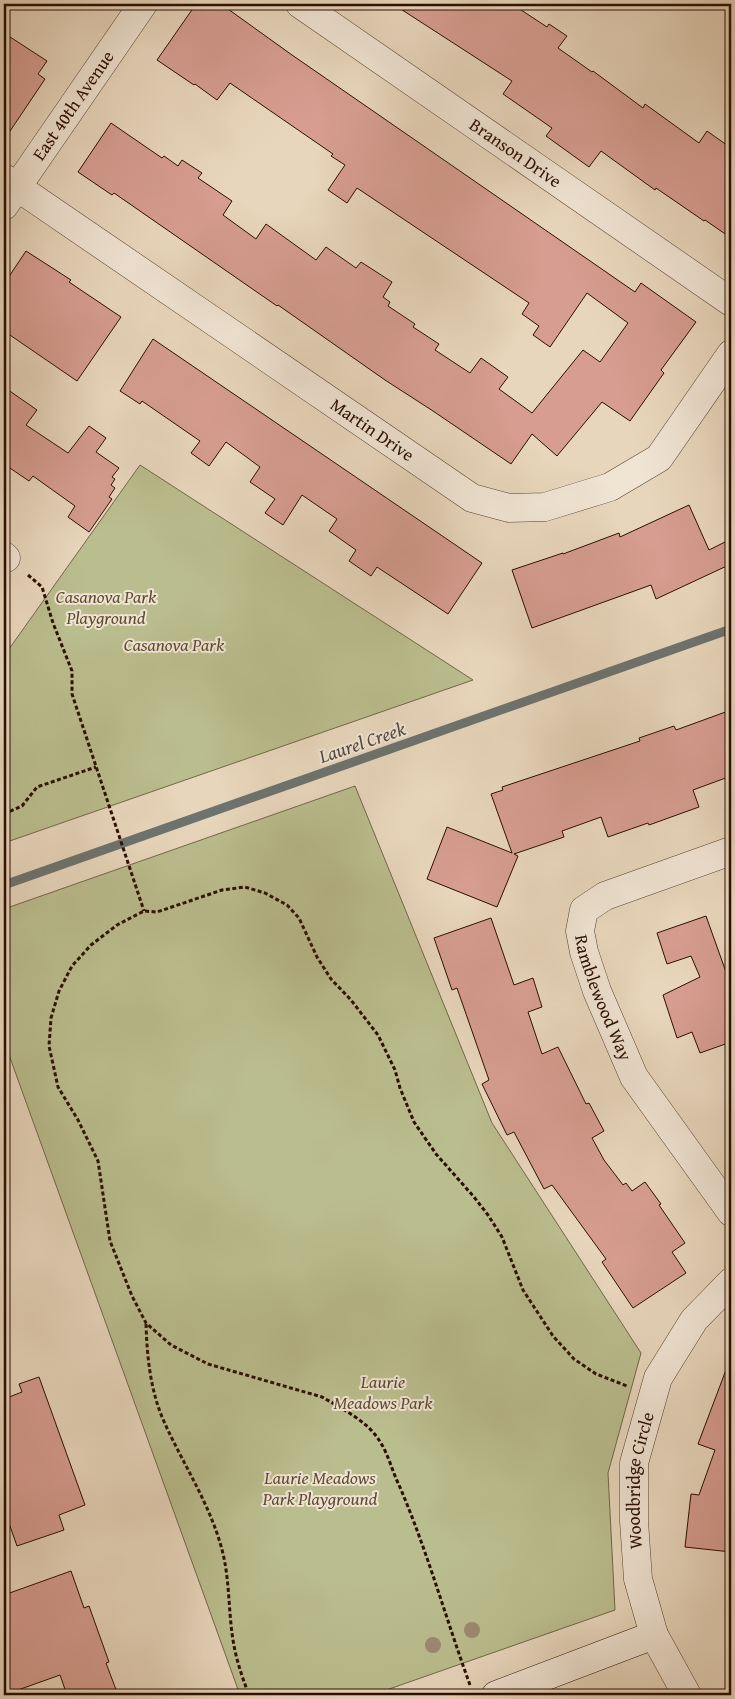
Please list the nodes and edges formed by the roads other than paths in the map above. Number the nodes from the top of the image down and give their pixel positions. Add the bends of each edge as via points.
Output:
1 (143, 4) edge
2 (300, 4) edge
3 (8, 190) edge
4 (731, 302) edge
5 (731, 354) edge
6 (731, 851) edge
7 (731, 1212) edge
8 (731, 1282) edge
9 (654, 1635) junction
10 (484, 1691) edge
11 (687, 1695) edge

1 - 3 street, East 40th Avenue
2 - 4 street, Branson Drive
3 - 5 street, Martin Drive via 472,498 509,508 545,507 610,487 659,458
6 - 7 street, Ramblewood Way via 605,896 584,910 580,931 597,991 634,1077
8 - 9 street, Woodbridge Circle via 694,1320 658,1378 634,1463 638,1579
9 - 10 street
9 - 11 street, Woodbridge Circle

